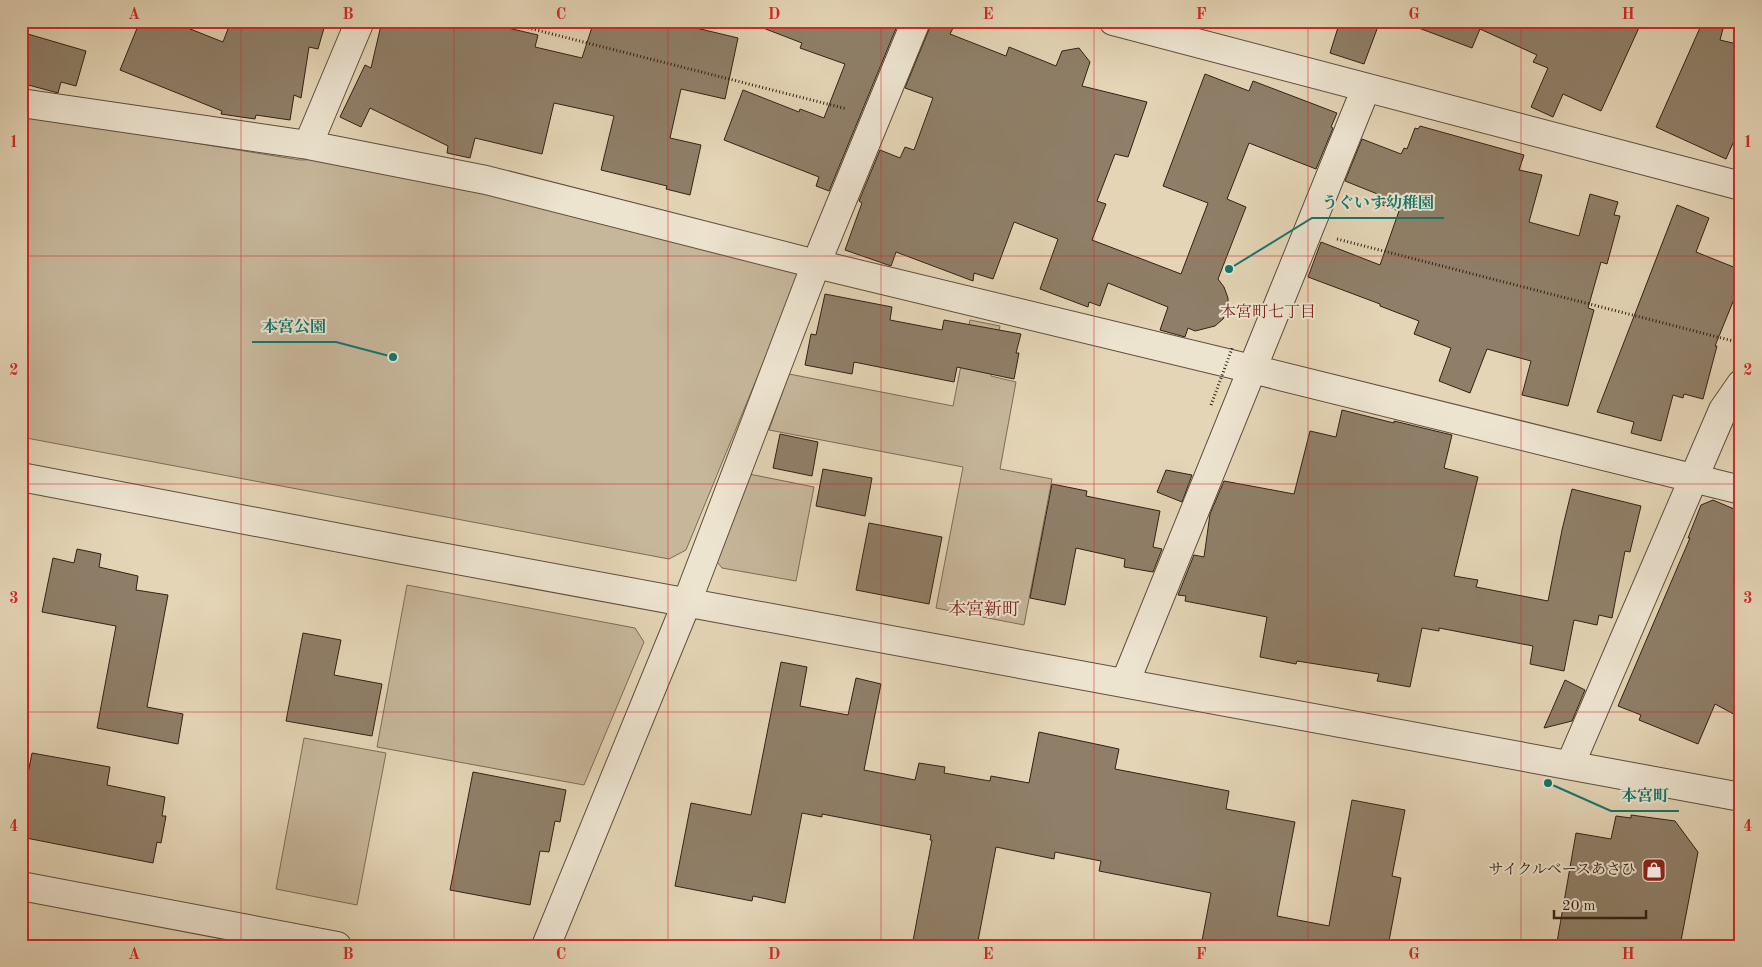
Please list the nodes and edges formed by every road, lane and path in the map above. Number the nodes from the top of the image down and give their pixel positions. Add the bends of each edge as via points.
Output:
1 (360, 21) edge
2 (501, 21) edge
3 (916, 21) edge
4 (1113, 21) edge
5 (1366, 88) junction
6 (21, 103) edge
7 (877, 116) junction
8 (308, 145) junction
9 (1741, 186) edge
10 (1308, 231) junction
11 (816, 264) junction
12 (1741, 343) edge
13 (1233, 346) dead end
14 (1252, 369) junction
15 (1741, 384) edge
16 (1212, 404) dead end
17 (21, 477) edge
18 (1694, 478) junction
19 (1741, 490) edge
20 (687, 602) junction
21 (1126, 683) junction
22 (1570, 765) junction
23 (1741, 796) edge
24 (21, 886) edge
25 (337, 946) edge
26 (546, 946) edge

1 - 8 street
2 - 7 path
3 - 7 street
4 - 5 street
5 - 9 street
5 - 10 street
6 - 8 street
7 - 11 street
8 - 11 street via 486,180
10 - 12 path
10 - 14 street
11 - 14 street
11 - 20 street
13 - 16 path, bridge
14 - 18 street
14 - 21 street
15 - 18 street via 1723,410
17 - 20 street
18 - 19 street
18 - 22 street
20 - 21 street
20 - 26 street
21 - 22 street
22 - 23 street
24 - 25 street

